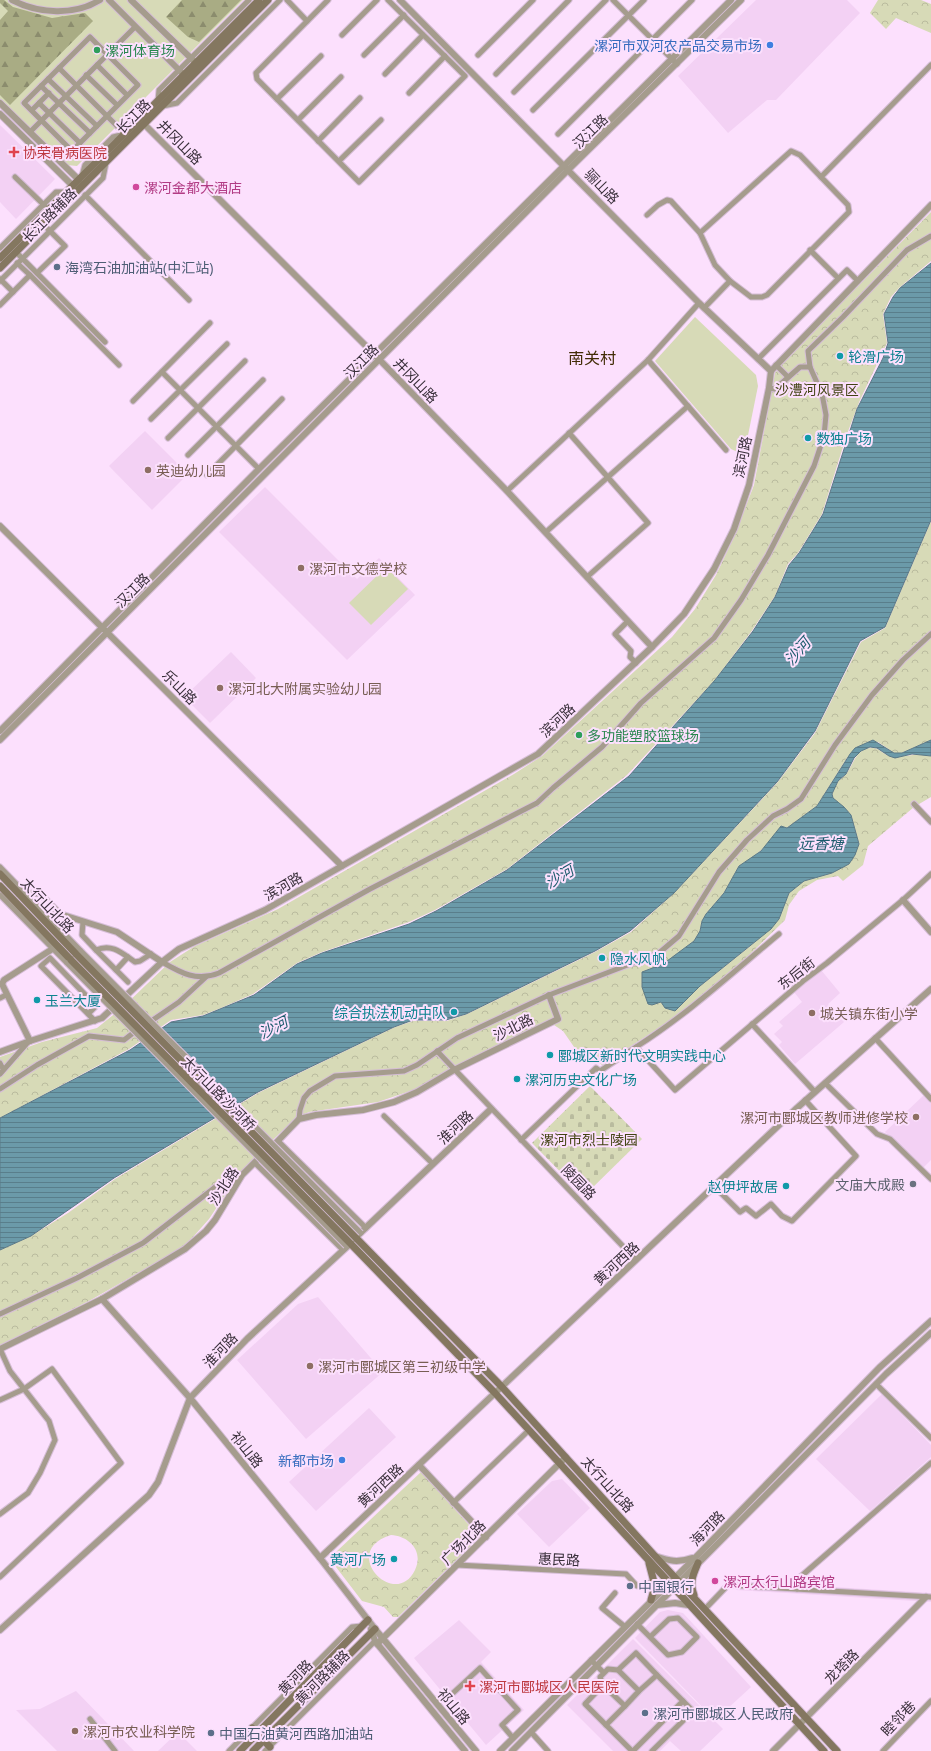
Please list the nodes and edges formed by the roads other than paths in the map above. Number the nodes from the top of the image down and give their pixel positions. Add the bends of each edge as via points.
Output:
1 (12, 0) edge
2 (100, 0) edge
3 (109, 0) edge
4 (131, 0) edge
5 (249, 0) edge
6 (259, 0) edge
7 (268, 0) edge
8 (280, 0) edge
9 (287, 0) edge
10 (328, 0) edge
11 (377, 0) edge
12 (388, 0) edge
13 (400, 0) edge
14 (533, 0) edge
15 (569, 0) edge
16 (606, 0) edge
17 (613, 0) edge
18 (644, 0) edge
19 (692, 0) edge
20 (731, 0) edge
21 (741, 0) edge
22 (404, 15) junction
23 (629, 16) junction
24 (308, 21) junction
25 (136, 27) junction
26 (342, 35) dead end
27 (423, 35) junction
28 (652, 39) junction
29 (107, 55) junction
30 (364, 55) dead end
31 (478, 55) dead end
32 (321, 56) dead end
33 (445, 56) junction
34 (672, 58) junction
35 (196, 63) junction
36 (677, 64) junction
37 (97, 65) junction
38 (931, 65) edge
39 (59, 68) junction
40 (182, 72) junction
41 (385, 74) dead end
42 (496, 74) dead end
43 (86, 75) junction
44 (341, 77) dead end
45 (48, 79) junction
46 (76, 85) junction
47 (41, 86) junction
48 (514, 92) dead end
49 (49, 93) junction
50 (409, 93) dead end
51 (127, 95) junction
52 (66, 96) junction
53 (360, 98) dead end
54 (277, 99) junction
55 (0, 103) edge
56 (39, 103) junction
57 (59, 103) junction
58 (160, 103) junction
59 (117, 105) junction
60 (32, 110) junction
61 (533, 110) dead end
62 (49, 113) junction
63 (0, 114) edge
64 (107, 116) junction
65 (41, 120) junction
66 (298, 120) junction
67 (381, 120) dead end
68 (142, 122) junction
69 (97, 126) junction
70 (30, 132) junction
71 (90, 133) junction
72 (125, 134) junction
73 (558, 134) dead end
74 (318, 140) junction
75 (80, 143) junction
76 (107, 161) junction
77 (339, 161) junction
78 (566, 167) junction
79 (15, 177) dead end
80 (821, 177) junction
81 (80, 178) junction
82 (76, 187) junction
83 (85, 196) junction
84 (931, 205) edge
85 (46, 207) junction
86 (647, 215) dead end
87 (44, 224) junction
88 (50, 231) junction
89 (700, 233) junction
90 (931, 236) edge
91 (0, 248) edge
92 (810, 250) junction
93 (16, 252) junction
94 (0, 258) edge
95 (22, 259) junction
96 (17, 264) junction
97 (0, 268) edge
98 (37, 273) junction
99 (30, 276) junction
100 (838, 278) junction
101 (0, 280) edge
102 (730, 281) junction
103 (858, 281) junction
104 (13, 292) junction
105 (189, 300) dead end
106 (699, 303) junction
107 (0, 305) edge
108 (704, 308) junction
109 (210, 323) dead end
110 (105, 342) dead end
111 (227, 344) dead end
112 (808, 351) junction
113 (377, 357) junction
114 (758, 359) junction
115 (648, 360) junction
116 (245, 361) dead end
117 (119, 365) dead end
118 (776, 365) junction
119 (800, 366) junction
120 (810, 367) junction
121 (770, 371) junction
122 (162, 372) junction
123 (788, 377) junction
124 (263, 380) dead end
125 (769, 388) junction
126 (180, 390) junction
127 (282, 399) dead end
128 (132, 401) dead end
129 (688, 406) junction
130 (198, 408) junction
131 (151, 419) dead end
132 (217, 427) junction
133 (569, 433) junction
134 (168, 438) dead end
135 (236, 446) junction
136 (726, 450) dead end
137 (188, 455) dead end
138 (259, 469) junction
139 (207, 474) dead end
140 (609, 477) junction
141 (507, 491) junction
142 (0, 526) edge
143 (546, 532) junction
144 (587, 577) junction
145 (628, 621) junction
146 (105, 629) junction
147 (931, 634) edge
148 (652, 648) junction
149 (636, 663) junction
150 (0, 731) edge
151 (0, 740) edge
152 (914, 804) dead end
153 (931, 822) edge
154 (342, 866) junction
155 (0, 867) edge
156 (0, 874) edge
157 (931, 874) edge
158 (0, 886) edge
159 (0, 894) edge
160 (22, 894) junction
161 (903, 900) junction
162 (83, 922) junction
163 (931, 932) edge
164 (779, 934) dead end
165 (55, 947) junction
166 (96, 950) junction
167 (79, 953) joint
168 (151, 954) junction
169 (128, 957) junction
170 (69, 961) joint
171 (162, 962) junction
172 (116, 970) junction
173 (206, 977) junction
174 (128, 982) dead end
175 (931, 989) edge
176 (6, 995) junction
177 (549, 996) junction
178 (0, 998) edge
179 (88, 1014) junction
180 (95, 1021) junction
181 (752, 1024) junction
182 (875, 1038) junction
183 (30, 1040) junction
184 (636, 1047) junction
185 (437, 1051) junction
186 (0, 1052) edge
187 (0, 1062) edge
188 (454, 1070) junction
189 (2, 1071) edge
190 (825, 1083) junction
191 (0, 1089) edge
192 (815, 1092) junction
193 (931, 1099) edge
194 (805, 1100) junction
195 (491, 1109) junction
196 (384, 1116) dead end
197 (299, 1119) junction
198 (521, 1140) junction
199 (278, 1141) junction
200 (255, 1163) junction
201 (433, 1164) junction
202 (242, 1175) junction
203 (931, 1179) edge
204 (714, 1186) junction
205 (366, 1228) junction
206 (358, 1235) junction
207 (346, 1246) junction
208 (636, 1260) junction
209 (102, 1299) junction
210 (0, 1314) edge
211 (931, 1321) edge
212 (931, 1333) edge
213 (0, 1349) edge
214 (876, 1384) junction
215 (502, 1387) junction
216 (24, 1389) junction
217 (495, 1393) junction
218 (190, 1398) junction
219 (0, 1400) edge
220 (529, 1430) junction
221 (931, 1438) edge
222 (566, 1457) junction
223 (560, 1463) junction
224 (931, 1463) edge
225 (419, 1466) junction
226 (453, 1502) junction
227 (0, 1514) edge
228 (486, 1537) junction
229 (654, 1555) junction
230 (320, 1558) junction
231 (647, 1560) junction
232 (697, 1560) junction
233 (457, 1565) junction
234 (0, 1577) edge
235 (677, 1579) junction
236 (654, 1582) junction
237 (671, 1585) junction
238 (797, 1589) junction
239 (615, 1593) dead end
240 (928, 1597) edge
241 (695, 1599) junction
242 (653, 1603) junction
243 (688, 1605) junction
244 (704, 1609) junction
245 (368, 1620) junction
246 (637, 1624) junction
247 (624, 1626) junction
248 (0, 1630) edge
249 (373, 1630) junction
250 (650, 1637) junction
251 (383, 1639) junction
252 (376, 1642) junction
253 (591, 1660) junction
254 (596, 1666) junction
255 (618, 1670) junction
256 (604, 1673) junction
257 (657, 1674) junction
258 (603, 1685) junction
259 (639, 1691) junction
260 (434, 1700) junction
261 (931, 1701) edge
262 (683, 1702) junction
263 (625, 1706) junction
264 (805, 1718) junction
265 (90, 1719) dead end
266 (800, 1724) junction
267 (606, 1725) junction
268 (286, 1730) junction
269 (254, 1731) junction
270 (531, 1732) junction
271 (513, 1738) junction
272 (264, 1740) junction
273 (270, 1750) edge
274 (115, 1751) edge
275 (229, 1751) edge
276 (240, 1751) edge
277 (253, 1751) edge
278 (465, 1751) edge
279 (476, 1751) edge
280 (500, 1751) edge
281 (512, 1751) edge
282 (548, 1751) edge
283 (632, 1751) edge
284 (652, 1751) edge
285 (772, 1751) edge
286 (824, 1751) edge
287 (837, 1751) edge
288 (883, 1751) edge

1 - 2 street via 54,12 88,7
3 - 25 street
4 - 35 street
5 - 35 street
6 - 35 main road, 长江路
7 - 35 main road, 长江路
8 - 58 street via 177,103
9 - 24 street
10 - 24 street
11 - 26 street
12 - 22 street
13 - 78 street, 骊山路
14 - 31 street
15 - 42 street
16 - 48 street
17 - 23 street
18 - 23 street
19 - 28 street
20 - 34 street, 汉江路
21 - 36 street, 汉江路
22 - 27 street
22 - 30 street
23 - 28 street
23 - 61 street
24 - 54 street via 256,73 257,79
25 - 29 street
25 - 40 street
27 - 33 street
27 - 41 street
28 - 34 street
28 - 73 street
29 - 37 street
29 - 39 street via 90,37
29 - 51 street via 138,85
32 - 54 street
33 - 50 street
33 - 77 street via 465,76 359,182
34 - 36 street
34 - 78 street, 汉江路
35 - 40 main road, 长江路
35 - 58 main road, 长江路
36 - 78 street, 汉江路
37 - 43 street
37 - 51 street
38 - 80 street
39 - 45 street
39 - 46 street
40 - 58 main road, 长江路
43 - 46 street
43 - 59 street
44 - 66 street
45 - 47 street
45 - 52 street
46 - 52 street
46 - 64 street
47 - 49 street
47 - 60 street via 24,103
49 - 56 street
49 - 57 street
51 - 59 street
52 - 57 street
52 - 69 street
53 - 74 street
54 - 66 street
55 - 70 street
56 - 60 street
56 - 62 street
57 - 62 street
57 - 71 street
58 - 68 main road, 长江路
59 - 64 street
60 - 65 street
62 - 65 street
62 - 75 street
63 - 82 street
64 - 69 street
64 - 72 street
65 - 70 street
65 - 75 street via 72,150
66 - 74 street
67 - 77 street
68 - 72 main road, 长江路
68 - 76 main road, 长江路
68 - 113 street, 井冈山路
69 - 71 street
70 - 81 street
71 - 75 street
72 - 81 main road, 长江路
74 - 77 street
76 - 82 main road, 长江路
76 - 83 street, 长江路辅路 via 103,178
78 - 106 street, 骊山路
78 - 113 street, 汉江路
79 - 85 street
80 - 89 street via 800,155 791,152
80 - 92 street via 850,209
81 - 82 main road, 长江路
82 - 85 main road, 长江路
82 - 87 main road, 长江路
83 - 88 street, 长江路辅路
83 - 105 street
84 - 103 street
85 - 91 street, 长江路辅路
85 - 94 main road, 长江路
86 - 89 street via 658,205 667,200 671,201
87 - 88 street
87 - 93 main road, 长江路
88 - 95 street, 长江路辅路
88 - 98 street via 64,246
89 - 102 street via 715,264
90 - 112 street via 907,250
92 - 100 street
92 - 102 street via 767,295 762,297 746,295
93 - 95 street
93 - 97 main road, 长江路
95 - 96 street, 长江路辅路
95 - 98 street
96 - 99 street
96 - 101 street, 长江路辅路
98 - 110 street
99 - 104 street
99 - 117 street
100 - 103 street via 846,270
100 - 114 street
101 - 104 street
102 - 108 street
103 - 118 street
104 - 107 street
106 - 108 street, 骊山路
106 - 115 street
108 - 114 street, 骊山路
109 - 122 street
111 - 126 street
112 - 119 street
112 - 120 street
113 - 138 street, 汉江路
113 - 141 street, 井冈山路
113 - 146 street, 汉江路
114 - 121 street, 骊山路
115 - 129 street
115 - 133 street
116 - 130 street
118 - 121 street
118 - 123 street
119 - 120 street
119 - 123 street
120 - 173 street via 822,394 826,415 824,436 816,462 768,555 714,638 641,703 602,747 537,803 377,885 219,973
121 - 125 street, 滨河路
122 - 126 street
122 - 128 street
123 - 125 street via 775,389
124 - 132 street
125 - 148 street, 滨河路 via 749,485 734,529 714,569 684,614
126 - 130 street
126 - 131 street
127 - 135 street
129 - 136 street
129 - 140 street
130 - 132 street
130 - 134 street
132 - 135 street
132 - 137 street
133 - 140 street
133 - 141 street
135 - 138 street
135 - 139 street
138 - 146 street, 汉江路
140 - 143 street
140 - 144 street via 648,523
141 - 143 street, 井冈山路
142 - 146 street, 乐山路
143 - 144 street, 井冈山路
144 - 145 street, 井冈山路
145 - 148 street, 井冈山路
145 - 149 street via 615,634 631,651 630,657
146 - 150 street, 汉江路
146 - 151 street, 汉江路
146 - 154 street, 乐山路
147 - 177 street via 906,656 872,695 835,745 801,798 788,809 773,816 747,840 719,872 679,936 659,952
148 - 149 street, 滨河路
149 - 154 street, 滨河路 via 538,754
152 - 153 street
154 - 171 street, 滨河路 via 252,917 179,949
155 - 160 street
156 - 160 main road, 太行山北路
157 - 161 street, 东后街
158 - 165 main road, 太行山北路
159 - 165 street
160 - 162 street via 38,892 60,914
160 - 167 main road, 太行山北路
161 - 163 street
161 - 181 street, 东后街
162 - 166 street via 82,935
162 - 168 street via 117,932
164 - 184 street via 666,1028
165 - 170 main road, 太行山北路
165 - 176 street via 4,980 2,984
166 - 169 street via 106,946
166 - 172 street
167 - 206 main road, 太行山路沙河桥, bridge
168 - 169 street via 135,962
168 - 171 street
169 - 172 street
170 - 207 main road, 太行山路沙河桥, bridge
171 - 173 street via 183,974
171 - 180 street, 滨河路 via 110,1012
172 - 174 street
173 - 191 street via 179,1002 124,1040 89,1036
175 - 182 street, 黄河西路
176 - 178 street
176 - 183 street
177 - 185 street via 457,1038
177 - 188 street, 沙北路 via 558,1019
179 - 179 street via 40,966 50,958 96,1006
179 - 180 street
180 - 183 street, 滨河路
181 - 184 street, 东后街 via 674,1090
181 - 192 street
182 - 190 street, 黄河西路
182 - 193 street
183 - 186 street, 滨河路
183 - 189 street
184 - 198 street via 600,1071 596,1068
185 - 188 street, 陵园路
185 - 197 street via 404,1071 335,1076 310,1091 304,1098
187 - 189 street
188 - 195 street, 陵园路
188 - 197 street, 沙北路 via 394,1102 363,1110
190 - 192 street, 黄河西路
190 - 203 street via 877,1134 890,1139
192 - 194 street, 黄河西路
194 - 204 street, 黄河西路
194 - 204 street via 856,1156 792,1221 782,1216 771,1204 756,1216 746,1208 740,1212
195 - 198 street, 陵园路
195 - 201 street, 淮河路
196 - 201 street
197 - 199 street, 沙北路
198 - 208 street, 陵园路
199 - 200 street, 沙北路
199 - 205 street
200 - 202 street, 沙北路
200 - 207 street
201 - 205 street, 淮河路
202 - 209 street, 沙北路 via 216,1220 196,1240
202 - 210 street via 218,1185 144,1243
204 - 208 street, 黄河西路
205 - 206 street, 淮河路
206 - 207 street, 淮河路
206 - 215 main road, 太行山北路
207 - 217 main road, 太行山北路
207 - 218 street, 淮河路 via 247,1339
208 - 215 street, 黄河西路
209 - 213 street, 沙北路
209 - 218 street, 祁山路
211 - 232 street, 海河路 via 879,1368
212 - 214 street, 海河路
213 - 216 street via 10,1372
214 - 221 street
214 - 232 street, 海河路
215 - 217 street, 黄河西路
215 - 222 main road, 太行山北路
216 - 219 street
216 - 227 street via 49,1421 55,1440 28,1493
216 - 234 street via 52,1369 121,1463
217 - 220 main road, 太行山北路
217 - 225 street, 黄河西路
218 - 230 street, 祁山路
218 - 248 street, 淮河路 via 158,1482 149,1495
220 - 223 main road, 太行山北路
220 - 226 street
222 - 223 street, 广场北路
222 - 229 main road, 太行山北路
223 - 228 street, 广场北路
223 - 231 main road, 太行山北路
224 - 238 street via 798,1579
225 - 226 street
225 - 230 street, 黄河西路
226 - 228 street
228 - 233 street, 广场北路
229 - 232 street via 671,1561
229 - 235 main road, 太行山北路
230 - 245 street, 祁山路
231 - 236 main road
231 - 237 main road, 太行山北路
232 - 235 street, 海河路
232 - 241 main road via 691,1578
233 - 236 street, 惠民路 via 626,1574 637,1586
233 - 251 street, 广场北路
235 - 237 street, 海河路
235 - 241 main road, 太行山北路
236 - 242 main road
237 - 242 street, 海河路
237 - 243 main road, 太行山北路
238 - 240 street
238 - 244 street via 728,1585
239 - 247 street via 602,1608
240 - 264 street, 龙塔路
241 - 244 main road, 太行山北路
242 - 243 street
242 - 246 street, 海河路
242 - 247 street, 海河路
243 - 266 main road, 太行山北路
244 - 264 main road, 太行山北路
245 - 249 street, 祁山路
245 - 269 main road, 黄河路
246 - 250 street
246 - 254 street, 海河路
247 - 253 street, 海河路
249 - 251 street, 祁山路
249 - 252 street, 祁山路
249 - 272 main road, 黄河路
250 - 250 street via 668,1655 682,1652 697,1637 678,1618 669,1619
251 - 252 street, 广场北路
251 - 260 street, 祁山路
252 - 268 street, 黄河路辅路
252 - 278 street, 祁山路
253 - 254 street
253 - 271 street, 海河路
254 - 256 street
254 - 270 street, 海河路
255 - 256 street via 608,1669
255 - 257 street via 636,1653
255 - 259 street
256 - 258 street via 600,1677
257 - 259 street
257 - 262 street
258 - 263 street
258 - 267 street via 585,1704
259 - 263 street
260 - 271 street via 452,1694 480,1668 518,1710 502,1725
260 - 279 street, 祁山路
261 - 288 street, 睦邻巷
262 - 283 street
262 - 284 street via 693,1711
263 - 267 street
264 - 266 street, 龙塔路
264 - 287 main road, 太行山北路
265 - 274 street
266 - 285 street, 龙塔路
266 - 286 main road, 太行山北路
267 - 283 street
268 - 272 street, 黄河路辅路
268 - 273 street, 黄河路辅路
269 - 272 main road
269 - 275 street
269 - 276 main road, 黄河路
270 - 281 street, 海河路
270 - 282 street
271 - 280 street, 海河路
272 - 273 main road
272 - 277 main road, 黄河路

